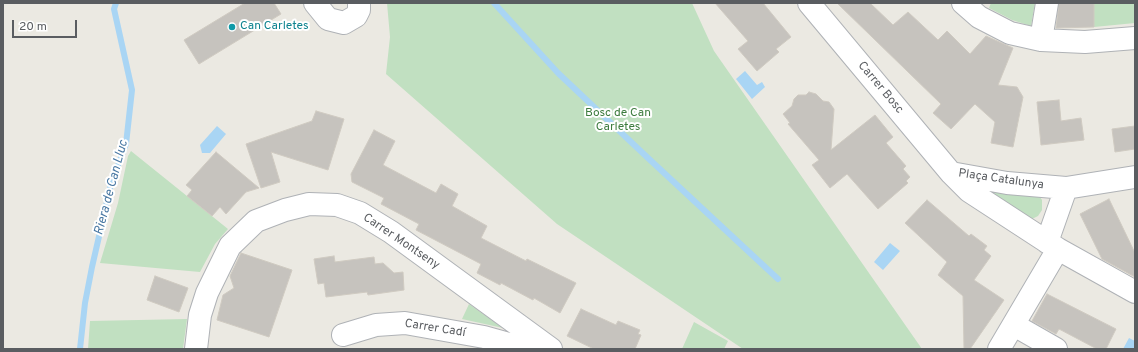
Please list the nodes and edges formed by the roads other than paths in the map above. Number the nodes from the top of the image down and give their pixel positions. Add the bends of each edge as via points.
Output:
1 (315, 3) edge
2 (359, 3) edge
3 (810, 3) edge
4 (963, 3) edge
5 (1047, 3) edge
6 (1135, 38) edge
7 (1041, 40) junction
8 (951, 173) junction
9 (1135, 177) edge
10 (1066, 188) junction
11 (1052, 245) junction
12 (1135, 292) edge
13 (1014, 324) junction
14 (343, 336) dead end
15 (196, 349) edge
16 (527, 349) edge
17 (550, 349) edge
18 (999, 349) edge
19 (1056, 349) edge

1 - 2 street via 328,19 344,23 356,16 360,10
3 - 8 street, Carrer Bosc
4 - 7 street via 980,17 1010,33
5 - 7 street
6 - 7 street via 1085,42
8 - 10 street, Plaça Catalunya via 1007,183
8 - 11 street, Plaça Catalunya via 968,191
9 - 10 street, Plaça Catalunya
10 - 11 street
11 - 12 street
11 - 13 street
13 - 18 street
13 - 19 street
14 - 16 street, Carrer Cadí via 376,325 405,323 484,337
15 - 17 street, Carrer Montseny via 200,315 207,293 230,246 256,221 309,204 337,205 360,213 391,232

